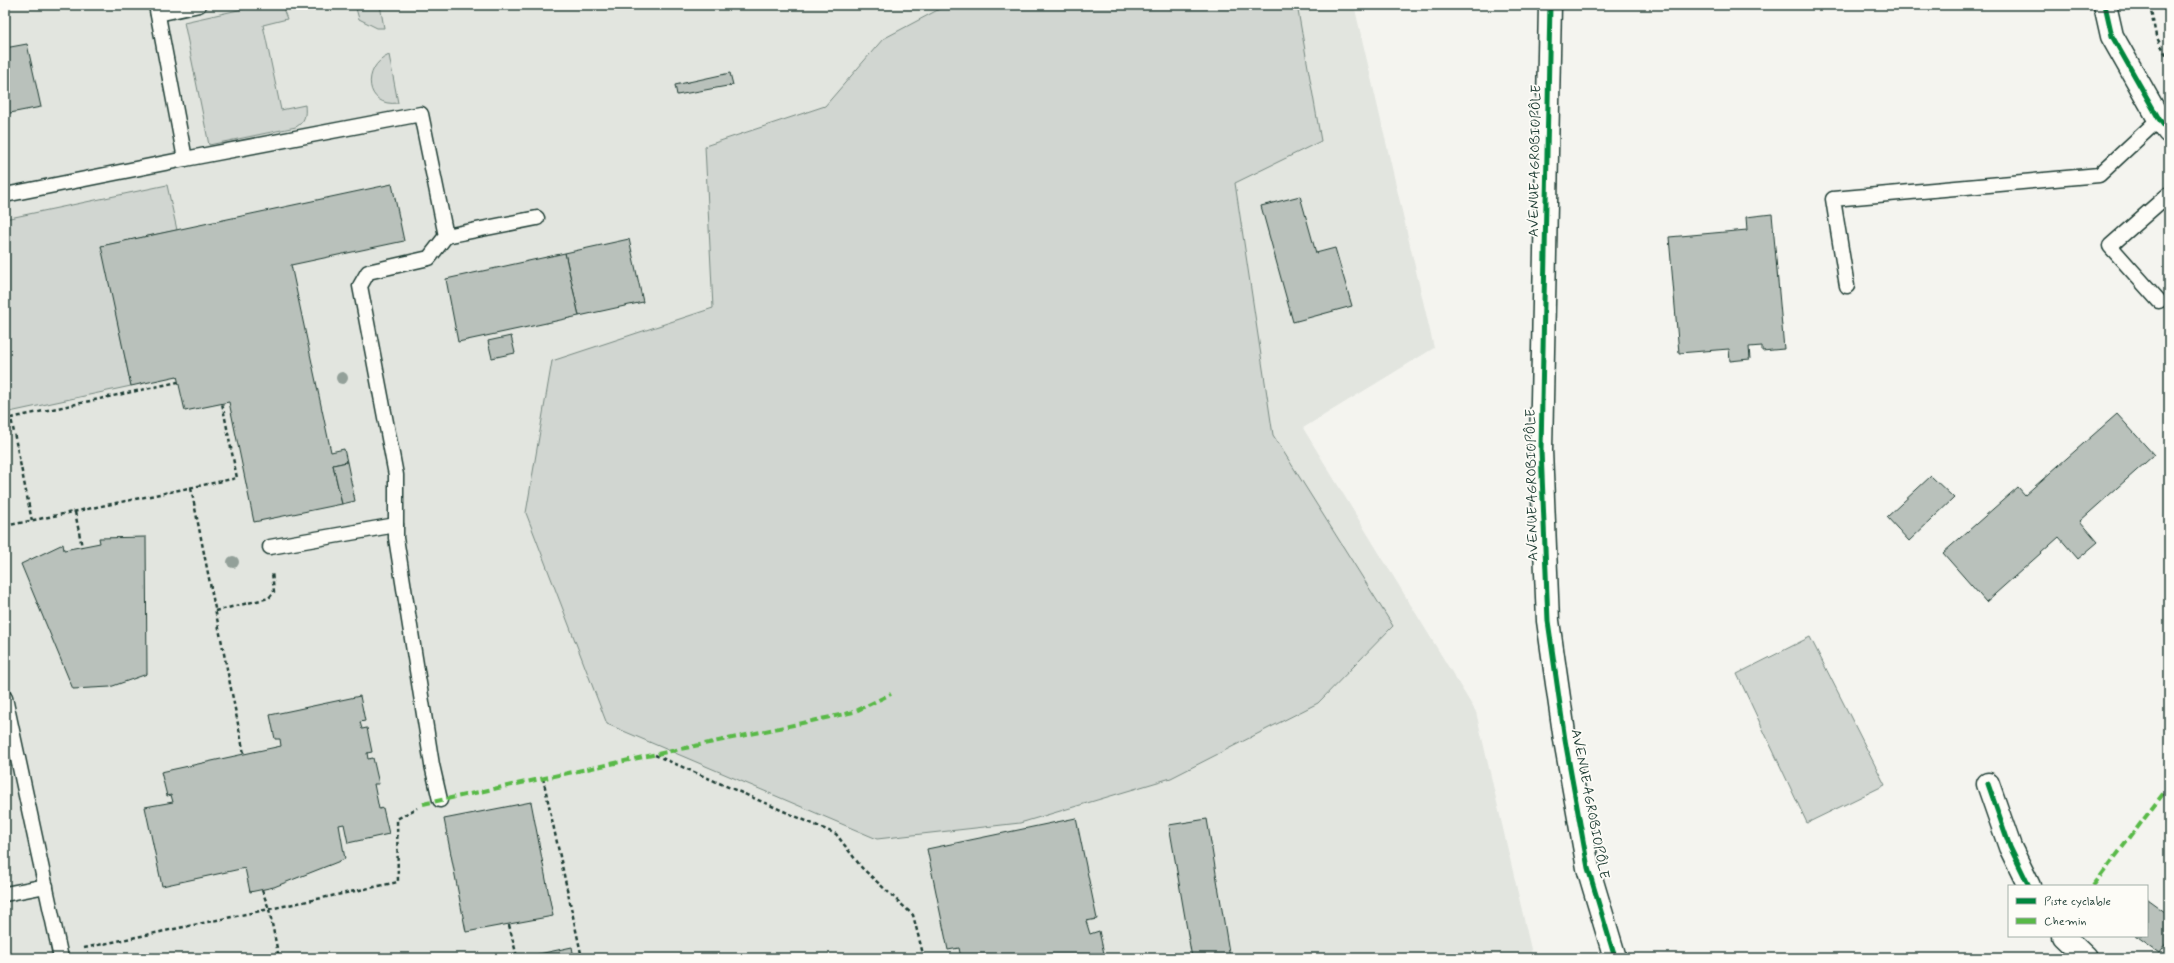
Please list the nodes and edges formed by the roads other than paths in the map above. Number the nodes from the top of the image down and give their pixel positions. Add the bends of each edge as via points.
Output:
1 (199, 5) edge
2 (1550, 5) edge
3 (2105, 5) edge
4 (157, 10) edge
5 (2164, 126) edge
6 (185, 160) junction
7 (2169, 194) edge
8 (5, 195) edge
9 (537, 218) dead end
10 (446, 236) junction
11 (1847, 286) dead end
12 (2159, 301) dead end
13 (396, 526) junction
14 (270, 547) road end
15 (5, 698) edge
16 (1988, 784) dead end
17 (440, 800) dead end
18 (2029, 885) edge
19 (46, 886) junction
20 (5, 894) edge
21 (2064, 937) edge
22 (60, 955) edge
23 (1615, 958) edge
24 (2086, 958) edge

1 - 4 lane
2 - 23 street, AVENUE AGROBIOPÔLE via 1541,450 1548,621 1565,740 1588,868
3 - 5 street via 2112,36
4 - 6 lane
5 - 11 lane via 2099,175 1833,199
6 - 8 lane
6 - 10 lane via 420,114
7 - 12 lane via 2110,246
9 - 10 lane
10 - 13 lane via 429,258 368,272 360,286 396,475
13 - 14 lane
13 - 17 lane via 416,664
15 - 19 lane
16 - 18 street via 2010,847
19 - 20 lane
19 - 22 lane
21 - 24 street

